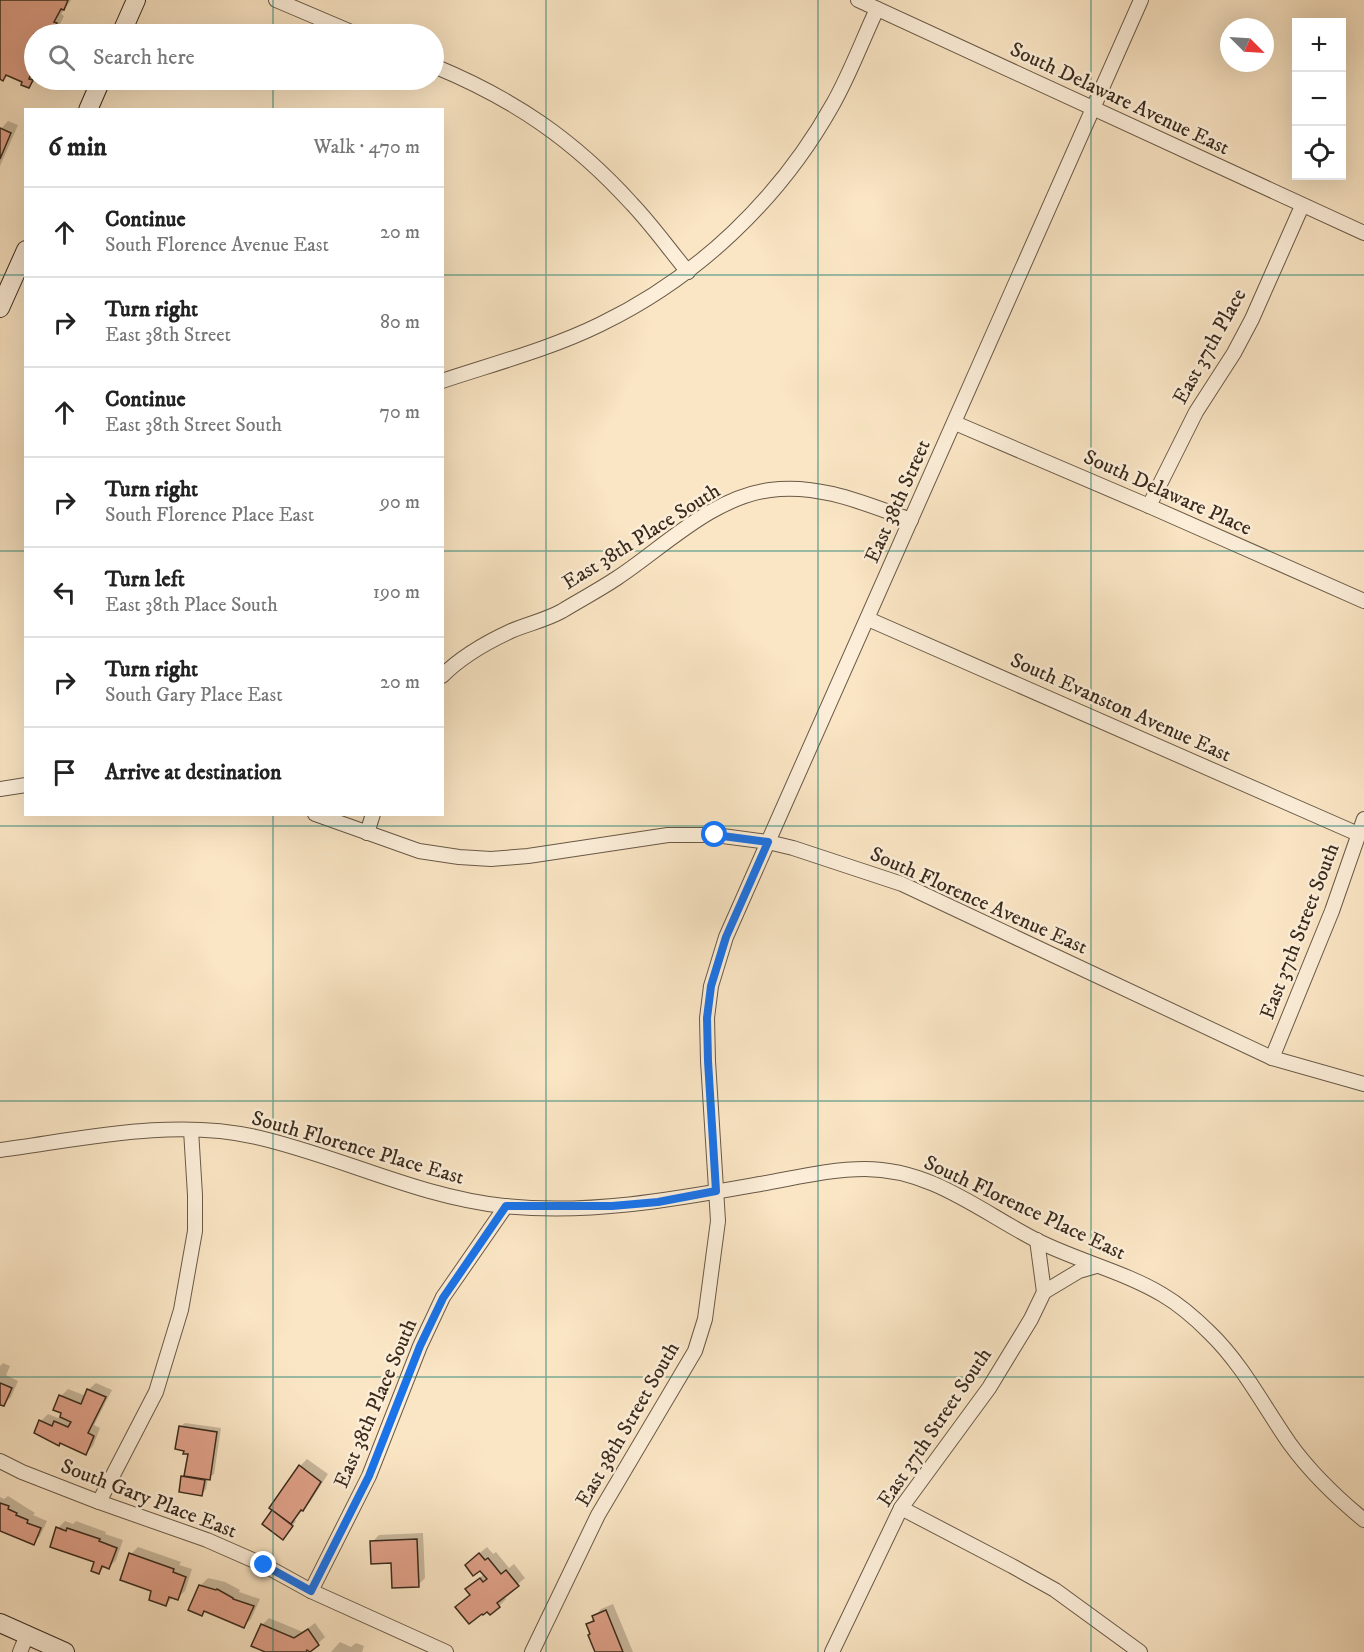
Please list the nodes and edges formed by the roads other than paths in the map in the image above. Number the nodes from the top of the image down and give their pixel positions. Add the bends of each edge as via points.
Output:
1 (136, 0) edge
2 (276, 0) edge
3 (858, 0) edge
4 (1141, 0) edge
5 (877, 9) junction
6 (125, 24) edge
7 (332, 24) edge
8 (444, 70) edge
9 (97, 90) edge
10 (89, 108) edge
11 (1094, 109) junction
12 (1302, 206) junction
13 (1364, 233) edge
14 (24, 254) edge
15 (688, 272) junction
16 (0, 308) edge
17 (444, 380) edge
18 (955, 423) junction
19 (1149, 506) junction
20 (911, 520) junction
21 (1364, 602) edge
22 (868, 619) junction
23 (444, 674) edge
24 (24, 785) edge
25 (0, 789) edge
26 (320, 816) edge
27 (372, 816) edge
28 (1364, 819) edge
29 (367, 833) junction
30 (1358, 834) junction
31 (768, 842) junction
32 (707, 1024) joint
33 (1272, 1058) junction
34 (1364, 1084) edge
35 (191, 1130) junction
36 (0, 1150) edge
37 (716, 1191) junction
38 (506, 1206) junction
39 (1037, 1240) junction
40 (1096, 1266) junction
41 (1044, 1292) junction
42 (0, 1461) edge
43 (99, 1502) junction
44 (901, 1508) junction
45 (1364, 1520) edge
46 (311, 1591) junction
47 (0, 1623) edge
48 (27, 1635) junction
49 (20, 1652) edge
50 (65, 1652) edge
51 (446, 1652) edge
52 (532, 1652) edge
53 (832, 1652) edge
54 (1140, 1652) edge

1 - 6 main road
2 - 7 street
3 - 5 street, South Delaware Avenue East
4 - 11 street, East 38th Street
5 - 11 street, South Delaware Avenue East
5 - 15 street via 832,105 808,143 750,216
8 - 15 street via 500,96 559,135 627,198
9 - 10 main road
11 - 12 street, South Delaware Avenue East
11 - 18 street, East 38th Street
12 - 13 street, South Delaware Avenue East
12 - 19 street, East 37th Place via 1252,319 1196,412
14 - 16 main road
15 - 17 street via 601,325
18 - 19 street, South Delaware Place
18 - 20 street, East 38th Street
19 - 21 street, South Delaware Place
20 - 22 street, East 38th Street
20 - 23 street, East 38th Place South via 863,502 794,488 767,490 733,500 616,578 558,613 475,650
22 - 30 street, South Evanston Avenue East
22 - 31 street, East 38th Street
24 - 25 street
26 - 29 street, South Florence Avenue East
27 - 29 street
28 - 30 street, East 37th Street South
29 - 31 street, South Florence Avenue East via 419,851 491,859 668,835 715,835
30 - 33 street, East 37th Street South via 1332,911
31 - 32 street, East 38th Street via 717,961
31 - 33 street, South Florence Avenue East via 902,884
32 - 37 street, East 38th Street South
33 - 34 street, South Florence Avenue East
35 - 36 street, South Florence Place East via 123,1133
35 - 38 street, South Florence Place East via 253,1136 415,1188
35 - 43 street via 195,1231 182,1310 156,1392
37 - 38 street, South Florence Place East via 612,1206
37 - 39 street, South Florence Place East via 823,1172 891,1171 956,1193
37 - 52 street, East 38th Street South via 717,1232 705,1319 695,1351 598,1515
38 - 46 street, East 38th Place South via 443,1298 369,1476
39 - 40 street, South Florence Place East
39 - 41 street
40 - 41 street via 1079,1271
40 - 45 street, South Florence Place East via 1165,1296 1212,1335 1313,1473
41 - 44 street, East 37th Street South via 989,1388
42 - 43 street, South Gary Place East
43 - 46 street, South Gary Place East via 207,1540
44 - 53 street, East 37th Street South
44 - 54 street via 1055,1590
46 - 51 street, South Gary Place East
47 - 48 main road
48 - 49 street
48 - 50 main road

